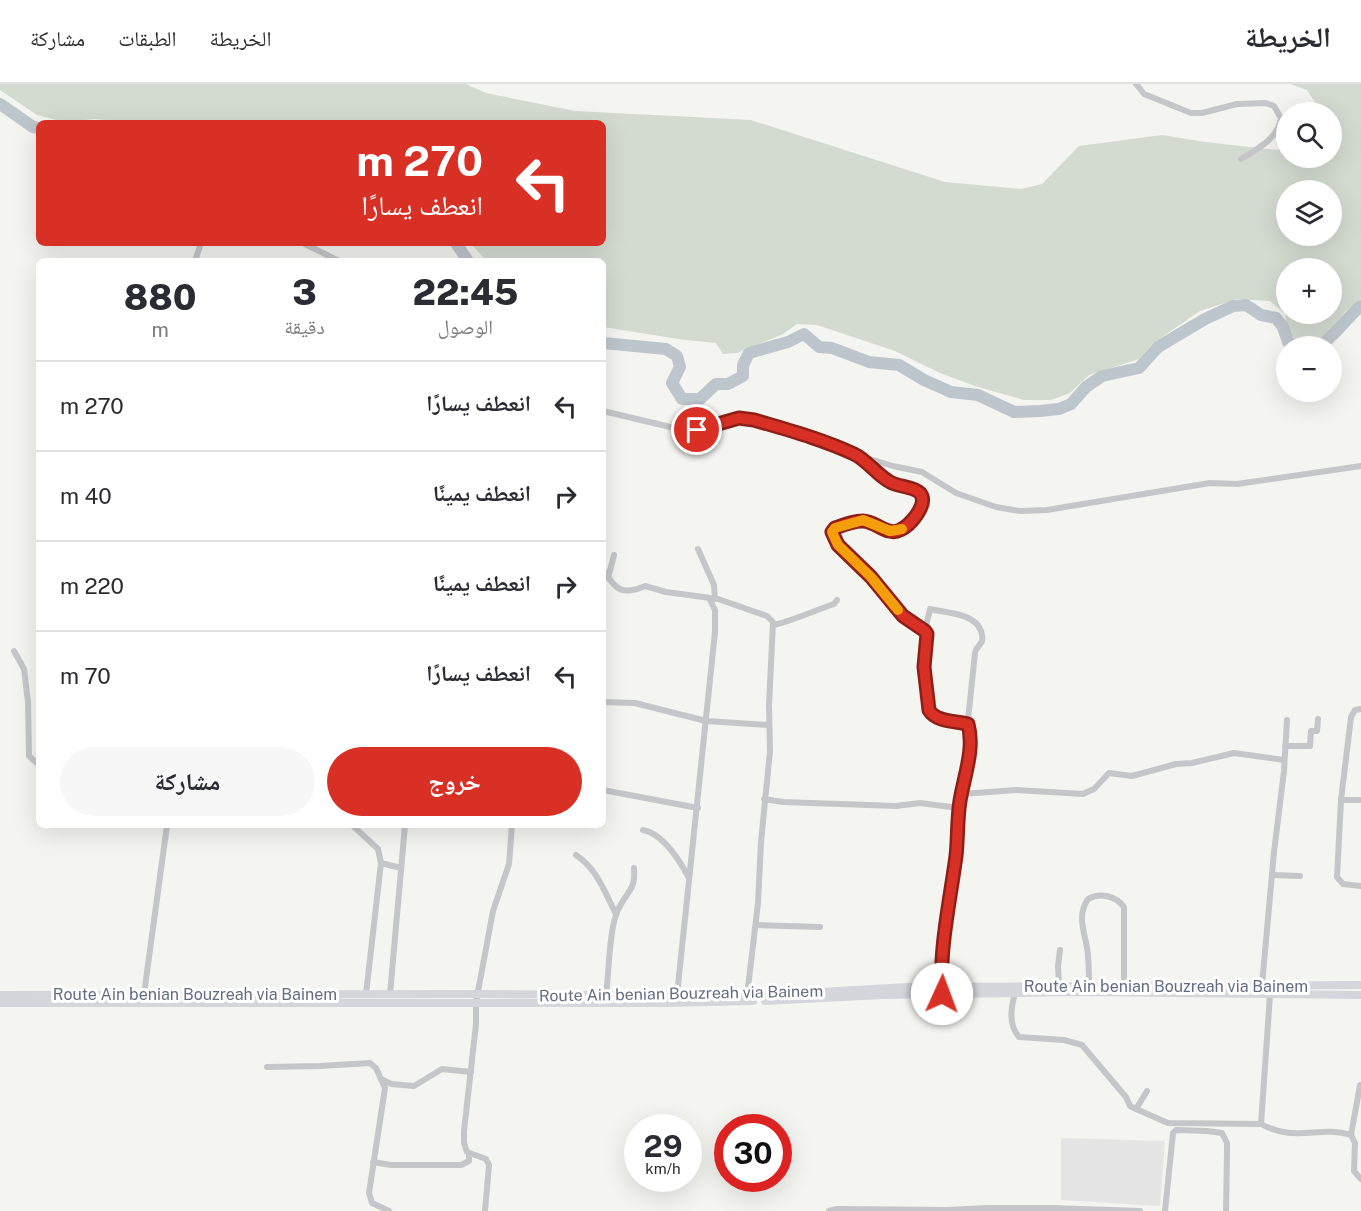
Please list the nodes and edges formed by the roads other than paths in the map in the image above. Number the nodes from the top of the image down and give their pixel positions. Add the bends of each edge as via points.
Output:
1 (1136, 84) edge
2 (1241, 159) dead end
3 (309, 246) edge
4 (333, 258) edge
5 (606, 412) edge
6 (856, 455) junction
7 (1361, 466) edge
8 (698, 549) dead end
9 (614, 555) dead end
10 (606, 575) edge
11 (608, 578) junction
12 (712, 598) junction
13 (837, 600) dead end
14 (774, 625) junction
15 (925, 631) junction
16 (14, 651) dead end
17 (606, 702) edge
18 (1361, 709) edge
19 (1318, 719) dead end
20 (1287, 720) dead end
21 (706, 721) junction
22 (968, 724) junction
23 (769, 725) junction
24 (1285, 746) junction
25 (1284, 760) junction
26 (36, 762) edge
27 (606, 791) edge
28 (962, 794) junction
29 (764, 799) junction
30 (1341, 800) junction
31 (1361, 800) edge
32 (698, 808) junction
33 (959, 808) junction
34 (167, 828) edge
35 (355, 828) edge
36 (405, 828) edge
37 (512, 828) edge
38 (644, 830) dead end
39 (576, 855) dead end
40 (381, 863) junction
41 (400, 868) junction
42 (633, 868) dead end
43 (1272, 875) junction
44 (1300, 876) dead end
45 (690, 879) junction
46 (1361, 886) edge
47 (616, 915) junction
48 (756, 925) junction
49 (820, 927) dead end
50 (1060, 950) dead end
51 (1262, 985) junction
52 (1361, 985) edge
53 (1059, 986) junction
54 (1089, 986) junction
55 (1124, 989) junction
56 (941, 990) junction
57 (1015, 993) junction
58 (144, 994) junction
59 (366, 994) junction
60 (390, 994) junction
61 (0, 995) edge
62 (606, 995) junction
63 (1270, 995) junction
64 (1361, 995) edge
65 (677, 996) junction
66 (747, 996) junction
67 (477, 998) junction
68 (0, 1003) edge
69 (267, 1067) dead end
70 (471, 1072) junction
71 (383, 1080) junction
72 (1360, 1085) edge
73 (1147, 1091) dead end
74 (1136, 1109) junction
75 (1168, 1123) junction
76 (1261, 1124) junction
77 (1176, 1131) junction
78 (1351, 1135) junction
79 (469, 1153) junction
80 (374, 1162) junction
81 (1361, 1179) edge
82 (917, 1210) edge
83 (947, 1210) edge
84 (987, 1210) edge
85 (1010, 1210) edge
86 (389, 1211) edge
87 (485, 1211) edge
88 (829, 1211) edge
89 (1140, 1211) edge
90 (1165, 1211) edge
91 (1226, 1211) edge

1 - 2 street via 1144,94 1191,112 1237,104 1274,106 1281,118 1279,127 1264,145
3 - 4 street
5 - 6 street via 687,431 748,418
6 - 7 street via 922,472 963,496 1020,511
6 - 15 street via 885,479 917,491 921,503 900,531 863,520 835,528 832,536 903,616
8 - 12 street via 714,585
9 - 11 street
10 - 11 street
11 - 12 street via 621,590 635,591 645,586
12 - 14 street via 767,616
12 - 21 street via 715,618
13 - 14 street via 795,620
14 - 23 street
15 - 22 street via 929,710 936,718
15 - 22 street via 930,609 969,618 979,625 983,637 975,652
16 - 26 street via 24,669 29,756
17 - 21 street via 635,703
18 - 30 street via 1351,717
19 - 24 street via 1317,731 1311,731 1310,746
20 - 24 street
21 - 23 street
21 - 32 street
22 - 28 street via 969,754
23 - 29 street
24 - 25 street
25 - 28 street via 1234,753 1132,776 1109,773 1094,789 1083,794 1032,790
25 - 43 street
27 - 32 street
28 - 33 street
29 - 33 street via 896,806 920,803
29 - 48 street
30 - 31 street
30 - 46 street via 1337,877 1343,884
32 - 45 street
33 - 56 street
34 - 58 street
35 - 40 street via 378,849
36 - 41 street
37 - 67 street via 510,864 493,911
38 - 45 street via 659,837
39 - 47 street via 594,870
40 - 41 street
40 - 59 street
41 - 60 street
42 - 47 street via 633,886
43 - 44 street
43 - 51 street
45 - 65 street
47 - 62 street
48 - 49 street
48 - 66 street
50 - 53 street
51 - 52 main road, Route Ain benian Bouzreah via Bainem
51 - 55 main road, Route Ain benian Bouzreah via Bainem
53 - 54 main road, Route Ain benian Bouzreah via Bainem
53 - 56 main road, Route Ain benian Bouzreah via Bainem
54 - 55 main road, Route Ain benian Bouzreah via Bainem
54 - 55 street via 1082,912 1088,899 1100,895 1124,907
55 - 57 main road, Route Ain benian Bouzreah via Bainem
55 - 63 main road, Route Ain benian Bouzreah via Bainem
56 - 57 main road, Route Ain benian Bouzreah via Bainem
56 - 66 main road, Route Ain benian Bouzreah via Bainem
56 - 67 main road, Route Ain benian Bouzreah via Bainem via 679,1003
57 - 74 street via 1011,1016 1017,1035 1082,1045
58 - 59 main road, Route Ain benian Bouzreah via Bainem
58 - 61 main road, Route Ain benian Bouzreah via Bainem
59 - 60 main road, Route Ain benian Bouzreah via Bainem
60 - 67 main road, Route Ain benian Bouzreah via Bainem
62 - 65 main road, Route Ain benian Bouzreah via Bainem
62 - 67 main road, Route Ain benian Bouzreah via Bainem
63 - 64 main road, Route Ain benian Bouzreah via Bainem
63 - 76 street
65 - 66 main road, Route Ain benian Bouzreah via Bainem
67 - 68 main road, Route Ain benian Bouzreah via Bainem
67 - 70 street
69 - 71 street via 370,1063
70 - 71 street via 442,1070 414,1086
70 - 79 street via 464,1138
71 - 80 street
72 - 78 street
73 - 74 street
74 - 75 street
75 - 76 street
75 - 77 street
76 - 78 street via 1285,1134
77 - 90 street
77 - 91 street via 1222,1133 1227,1143
78 - 81 street via 1355,1143 1354,1171
79 - 80 street via 469,1161 461,1165
79 - 87 street via 486,1159 489,1165
80 - 86 street via 369,1193 372,1203
82 - 83 street
82 - 88 street
83 - 84 street
84 - 85 street
85 - 89 street

